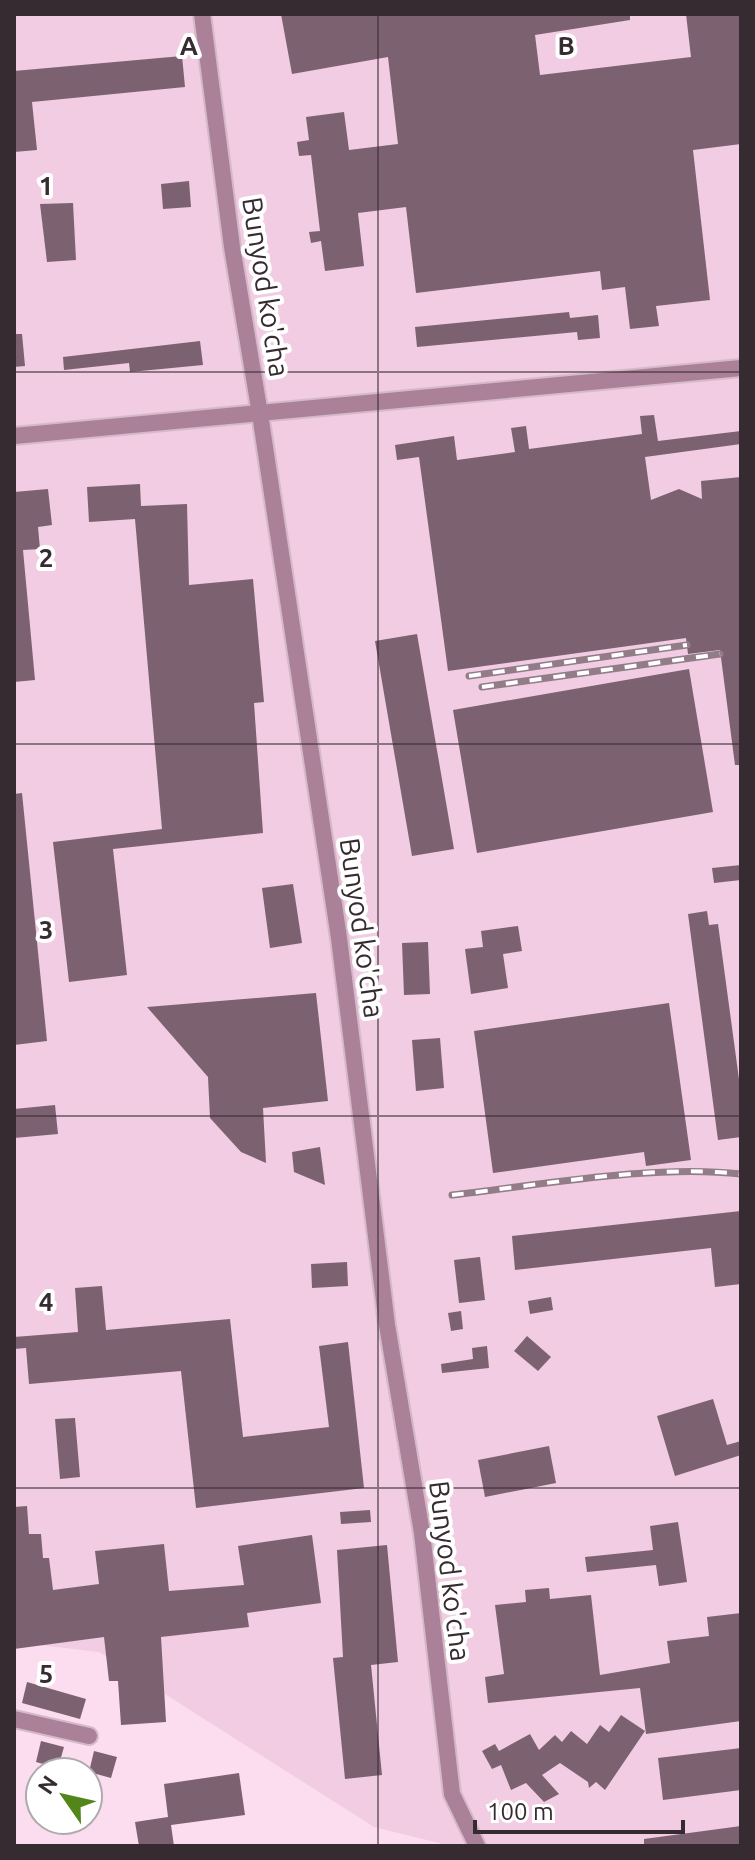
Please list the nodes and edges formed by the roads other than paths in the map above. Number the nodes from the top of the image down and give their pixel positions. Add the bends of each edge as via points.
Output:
1 (202, 14) edge
2 (741, 368) edge
3 (260, 414) junction
4 (14, 436) edge
5 (14, 1719) edge
6 (89, 1736) dead end
7 (477, 1846) edge

1 - 3 street, Bunyod ko'cha
2 - 3 street
3 - 4 street
3 - 7 street, Bunyod ko'cha via 339,938 387,1325 422,1533 452,1794
5 - 6 street

